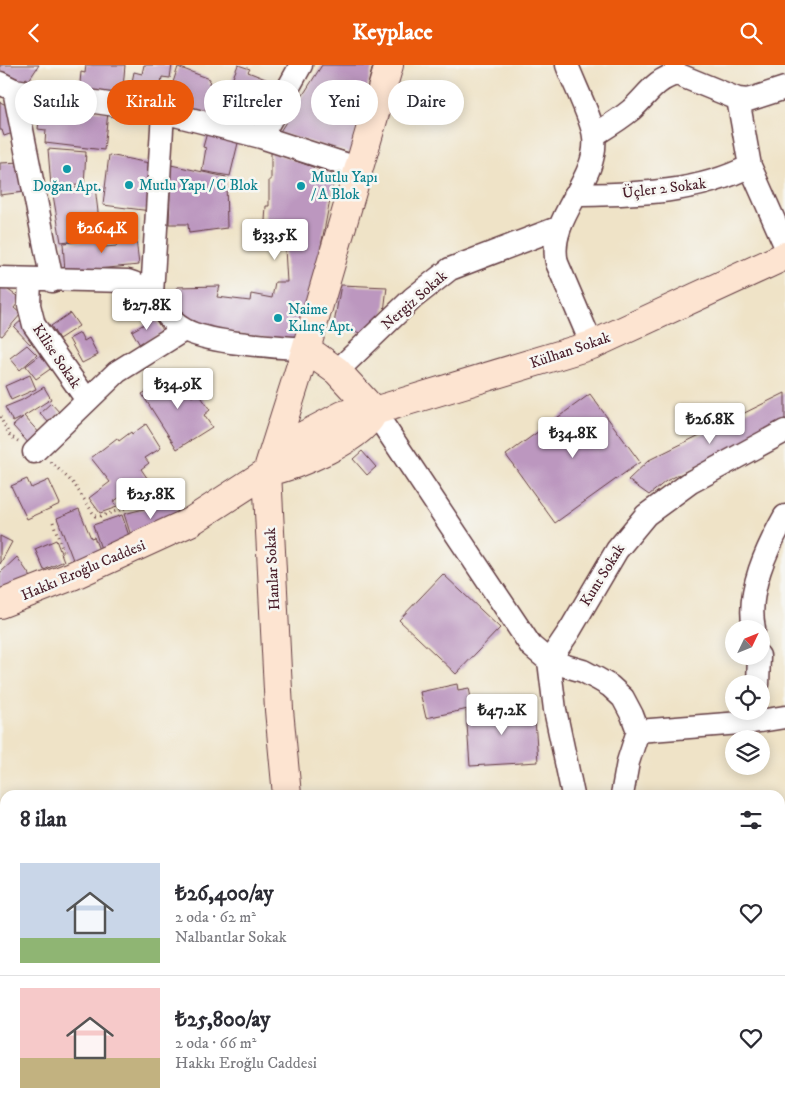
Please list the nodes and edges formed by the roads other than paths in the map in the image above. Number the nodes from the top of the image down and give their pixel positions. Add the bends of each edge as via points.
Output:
1 (301, 65) edge
2 (389, 65) edge
3 (567, 65) edge
4 (676, 69) edge
5 (7, 87) edge
6 (785, 88) edge
7 (738, 99) junction
8 (107, 103) edge
9 (194, 120) edge
10 (162, 125) edge
11 (594, 135) junction
12 (261, 137) junction
13 (750, 166) junction
14 (360, 169) junction
15 (575, 195) junction
16 (560, 227) junction
17 (785, 245) edge
18 (785, 256) edge
19 (0, 278) edge
20 (30, 280) junction
21 (52, 281) junction
22 (152, 294) junction
23 (184, 330) junction
24 (592, 345) junction
25 (306, 349) junction
26 (337, 371) junction
27 (87, 400) junction
28 (374, 411) junction
29 (785, 431) edge
30 (34, 452) road end
31 (267, 472) junction
32 (785, 516) edge
33 (0, 604) edge
34 (753, 620) edge
35 (549, 661) junction
36 (770, 717) edge
37 (785, 717) edge
38 (729, 720) edge
39 (638, 731) junction
40 (287, 790) edge
41 (572, 790) edge
42 (623, 790) edge

1 - 12 street
2 - 14 street, Hanlar Sokak
3 - 11 street
4 - 7 street
4 - 11 street via 656,83 632,109
5 - 8 street
5 - 21 street
6 - 7 street
7 - 13 street
9 - 12 street
10 - 22 street
11 - 15 street via 594,151
12 - 14 street
13 - 15 street, Üçler 2 Sokak via 728,177 697,186 640,193
13 - 17 street
14 - 25 street, Hanlar Sokak
15 - 16 street
16 - 24 street via 554,249
16 - 26 street, Nergiz Sokak via 450,269 413,298
18 - 24 street, Külhan Sokak
19 - 20 street
20 - 21 street
20 - 27 street, Kilise Sokak via 30,314 34,325
21 - 22 street via 128,281
22 - 23 street via 174,323
23 - 25 street via 208,338
23 - 27 street, Kilise Sokak via 132,361
24 - 28 street, Külhan Sokak
25 - 26 street
25 - 31 street, Hanlar Sokak
26 - 28 street
27 - 30 street, Kilise Sokak
28 - 31 street via 358,432 308,459
28 - 35 street via 531,646
29 - 35 street, Kunt Sokak via 691,482 646,515 617,550
31 - 33 street, Hakkı Eroğlu Caddesi via 190,522
31 - 40 street, Hanlar Sokak
32 - 34 street via 769,545 760,573 752,604
35 - 39 street via 582,671 610,686 623,698
35 - 41 street via 555,711
36 - 37 street
38 - 39 street
39 - 42 street

